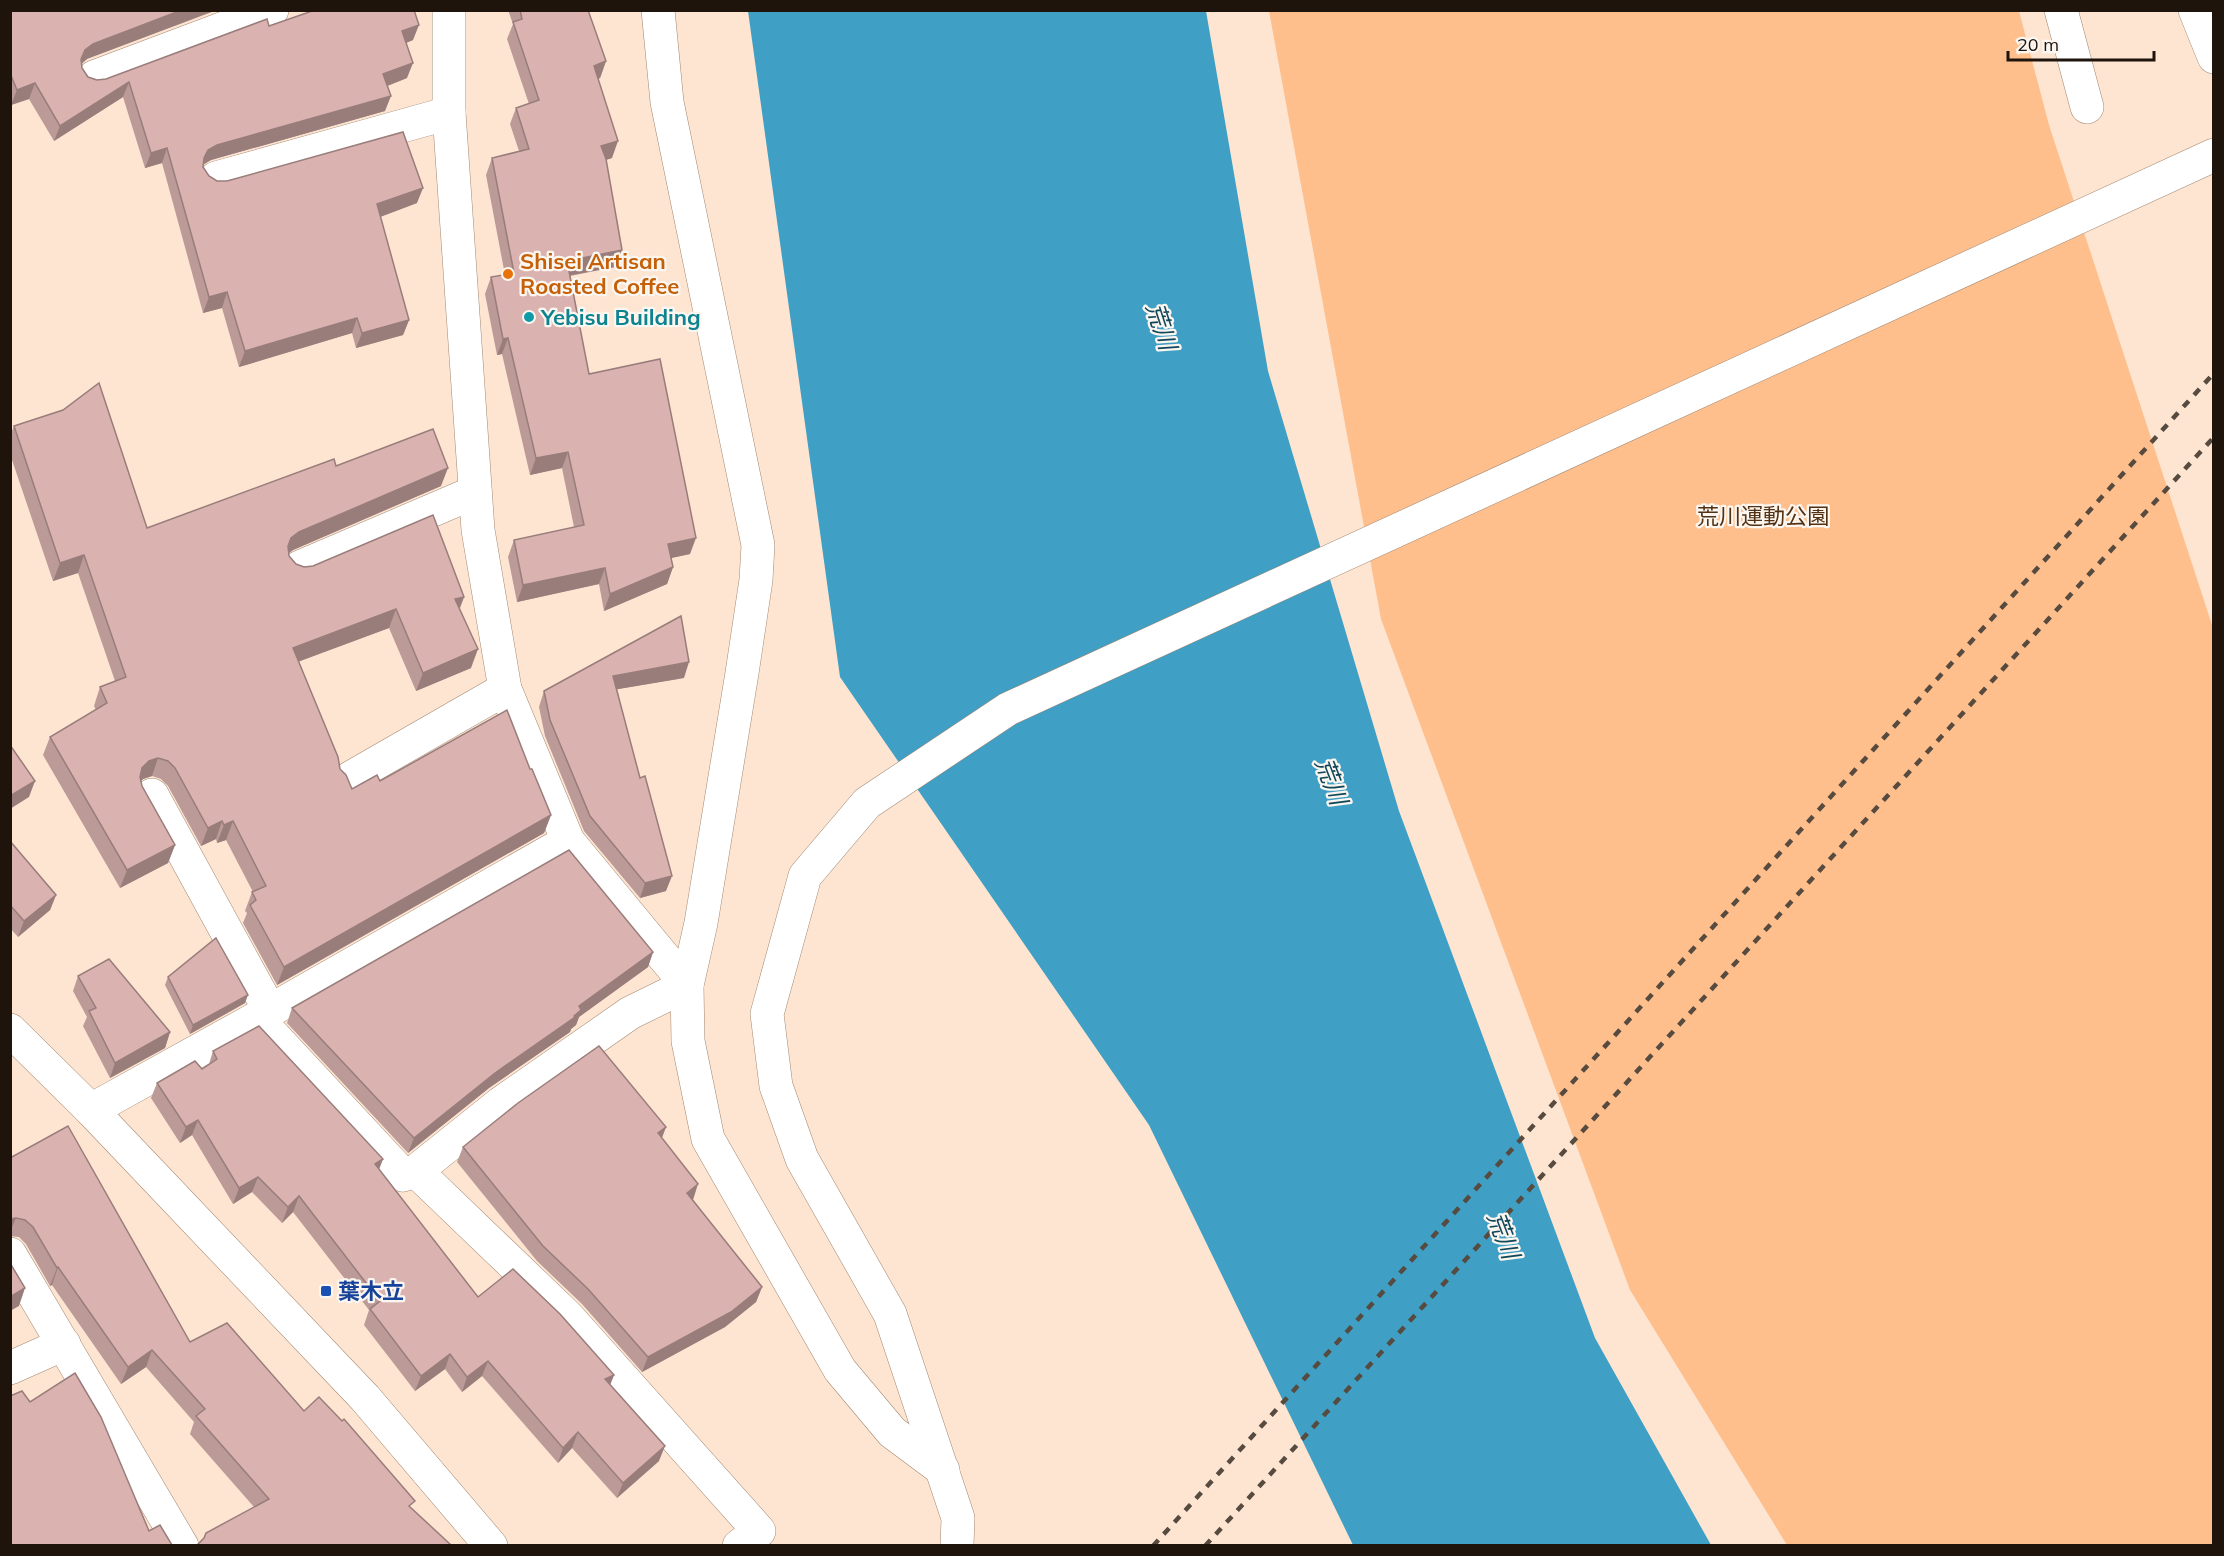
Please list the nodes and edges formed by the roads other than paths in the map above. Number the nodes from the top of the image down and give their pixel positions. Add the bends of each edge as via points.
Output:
1 (272, 10) edge
2 (449, 10) edge
3 (658, 10) edge
4 (2061, 10) edge
5 (2194, 10) edge
6 (2214, 57) edge
7 (94, 77) edge
8 (2087, 107) dead end
9 (448, 113) junction
10 (2214, 155) edge
11 (216, 178) edge
12 (475, 492) junction
13 (300, 567) edge
14 (505, 689) junction
15 (350, 778) edge
16 (152, 795) dead end
17 (568, 841) junction
18 (687, 985) junction
19 (263, 1014) junction
20 (10, 1030) edge
21 (91, 1110) junction
22 (416, 1172) junction
23 (10, 1254) edge
24 (64, 1344) junction
25 (10, 1368) edge
26 (943, 1470) junction
27 (182, 1545) edge
28 (491, 1545) edge
29 (739, 1545) edge
30 (957, 1545) edge

1 - 7 street
2 - 9 street
3 - 18 street via 668,102 758,545 737,707 702,923
4 - 8 street
5 - 6 street
9 - 11 street
9 - 12 street
10 - 26 street via 1008,709 867,803 805,876 767,1014 776,1086 802,1159 890,1314
12 - 13 street
12 - 14 street via 477,530
14 - 15 street
14 - 17 street
16 - 19 street
17 - 18 street
17 - 19 street
18 - 22 street via 630,1013 501,1103
18 - 26 street via 688,1041 708,1139 840,1370 892,1432
19 - 21 street
19 - 22 street via 403,1174
20 - 21 street
21 - 28 street via 365,1398
22 - 29 street via 568,1317 759,1531
23 - 24 street
24 - 25 street
24 - 27 street
26 - 30 street via 958,1518

